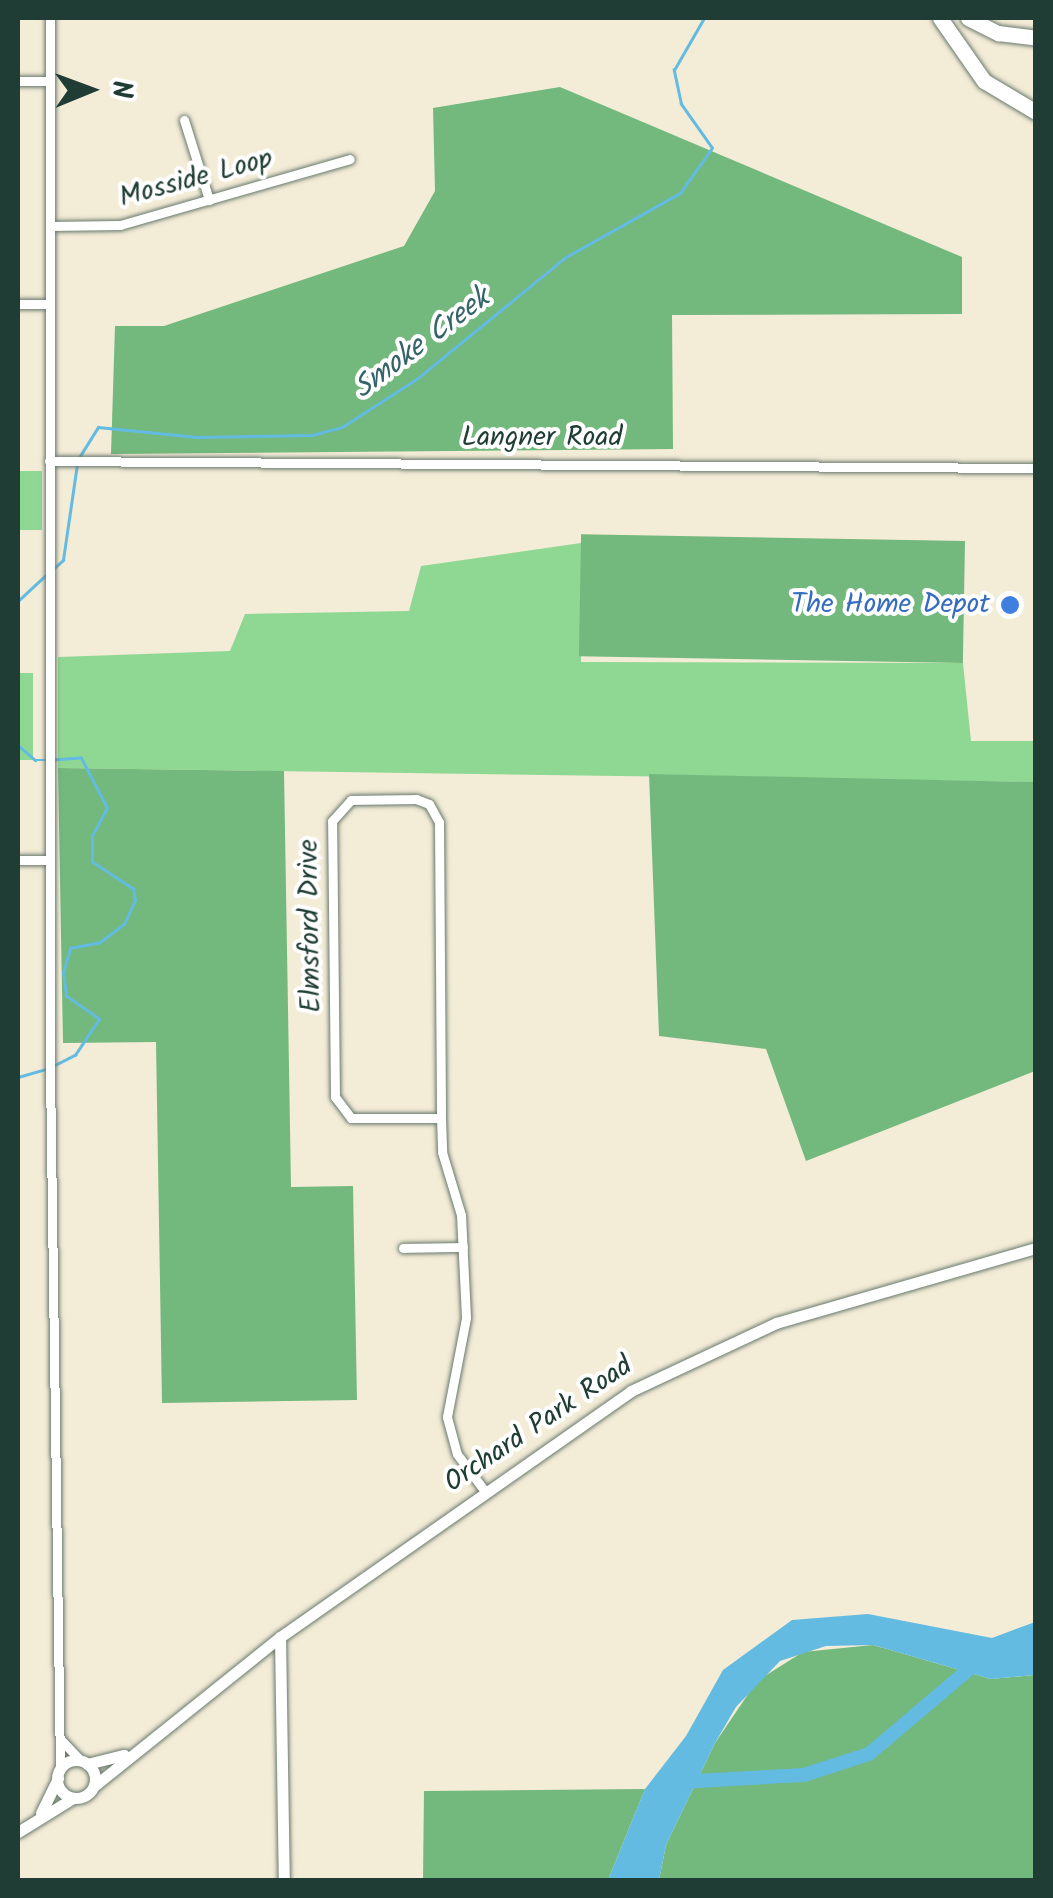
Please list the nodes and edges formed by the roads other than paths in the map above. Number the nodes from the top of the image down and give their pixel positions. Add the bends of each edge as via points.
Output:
1 (50, 18) edge
2 (940, 18) edge
3 (968, 18) edge
4 (1036, 38) edge
5 (18, 81) edge
6 (50, 81) junction
7 (1036, 112) edge
8 (184, 120) dead end
9 (350, 159) dead end
10 (209, 200) junction
11 (50, 226) junction
12 (18, 304) edge
13 (49, 304) junction
14 (49, 461) junction
15 (1036, 468) edge
16 (18, 860) edge
17 (49, 860) junction
18 (441, 1118) junction
19 (463, 1247) junction
20 (403, 1248) dead end
21 (1036, 1248) edge
22 (484, 1490) junction
23 (280, 1637) junction
24 (60, 1739) junction
25 (127, 1753) junction
26 (84, 1763) junction
27 (59, 1774) junction
28 (94, 1786) junction
29 (73, 1798) junction
30 (41, 1813) junction
31 (18, 1832) edge
32 (284, 1880) edge

1 - 6 street
2 - 7 highway via 984,81
3 - 4 highway via 998,33
5 - 6 street
6 - 11 street
8 - 10 street
9 - 10 street, Mosside Loop
10 - 11 street, Mosside Loop via 120,225
11 - 13 street
12 - 13 street
13 - 14 street
14 - 15 street, Langner Road
14 - 17 street
16 - 17 street
17 - 24 street
18 - 18 street, Elmsford Drive via 437,816 416,799 351,800 335,814 332,830 336,1104 358,1119
18 - 19 street, Elmsford Drive
19 - 20 street
19 - 22 street, Elmsford Drive via 465,1336 448,1416 457,1454
21 - 22 main road, Orchard Park Road via 830,1306 722,1346 611,1403
22 - 23 main road, Orchard Park Road
23 - 25 main road, Orchard Park Road
23 - 32 main road
24 - 26 street
24 - 27 street
25 - 26 main road, Orchard Park Road
25 - 28 main road, Orchard Park Road
26 - 27 main road, Orchard Park Road
26 - 28 main road
27 - 29 main road via 62,1792
27 - 30 main road
28 - 29 main road, Orchard Park Road
29 - 30 main road
30 - 31 main road

